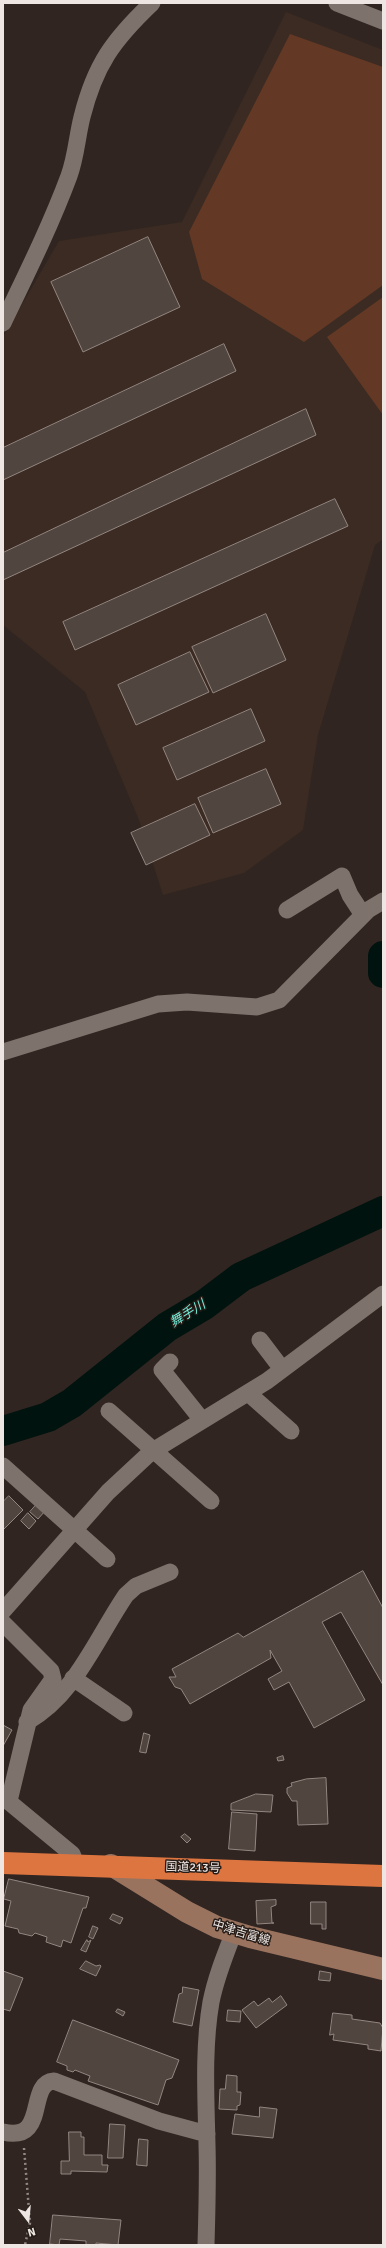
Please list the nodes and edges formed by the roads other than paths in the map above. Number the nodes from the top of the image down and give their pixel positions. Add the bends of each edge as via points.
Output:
1 (152, 3) edge
2 (337, 3) edge
3 (383, 22) edge
4 (3, 323) edge
5 (383, 901) edge
6 (287, 910) dead end
7 (363, 915) junction
8 (3, 1052) edge
9 (383, 1294) edge
10 (260, 1340) dead end
11 (170, 1362) dead end
12 (282, 1369) junction
13 (248, 1393) junction
14 (108, 1411) dead end
15 (202, 1420) junction
16 (291, 1431) dead end
17 (154, 1451) junction
18 (3, 1466) edge
19 (211, 1501) dead end
20 (74, 1530) junction
21 (107, 1559) dead end
22 (170, 1572) dead end
23 (3, 1611) edge
24 (3, 1622) edge
25 (73, 1678) junction
26 (124, 1713) dead end
27 (27, 1722) junction
28 (6, 1799) edge
29 (3, 1863) edge
30 (76, 1864) junction
31 (111, 1865) junction
32 (383, 1876) edge
33 (234, 1932) junction
34 (383, 1969) edge
35 (3, 2132) edge
36 (207, 2134) junction
37 (206, 2245) edge

1 - 4 street via 117,38 99,67 82,117 69,177
2 - 3 street
5 - 7 street
6 - 7 street via 342,876
7 - 8 street via 289,993 267,1005 242,1007 187,1002 158,1004
9 - 12 street
10 - 12 street
11 - 15 street via 162,1370
12 - 13 street
13 - 15 street
13 - 16 street
14 - 17 street
15 - 17 street
17 - 19 street
17 - 20 street via 108,1492
18 - 20 street
20 - 21 street
20 - 23 street
22 - 25 street via 136,1586 126,1595
24 - 27 street via 53,1675 50,1685 36,1701
25 - 26 street
25 - 27 street via 50,1707
27 - 28 street
28 - 30 street via 72,1854
29 - 30 highway, 国道213号
30 - 31 highway, 国道213号
31 - 32 highway, 国道213号
31 - 33 main road, 中津吉富線 via 187,1912 217,1927
33 - 34 main road, 中津吉富線
33 - 36 street via 218,1971 211,2003 207,2046
35 - 36 street via 23,2130 33,2120 41,2088 49,2081 54,2081 159,2121
36 - 37 street

